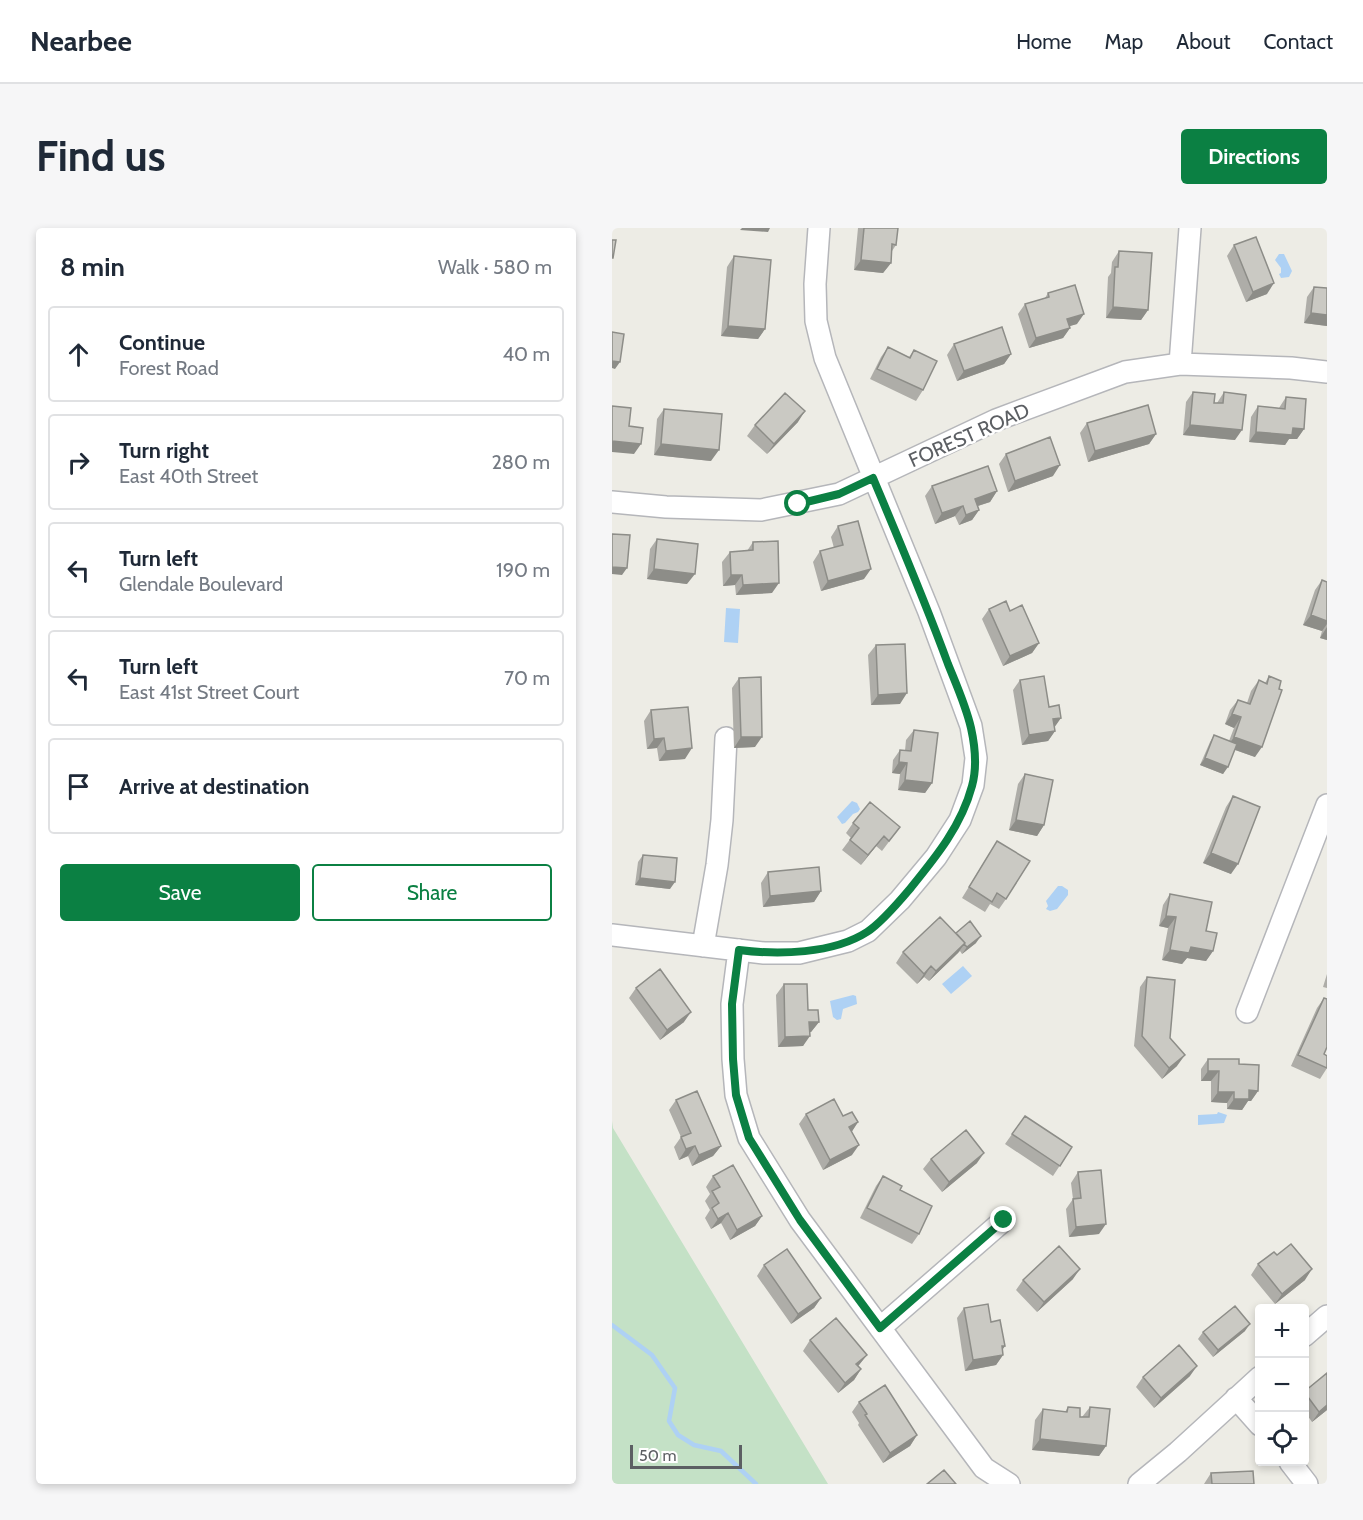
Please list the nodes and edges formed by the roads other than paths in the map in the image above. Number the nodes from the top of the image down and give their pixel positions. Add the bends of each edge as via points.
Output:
1 (819, 228) edge
2 (1190, 228) edge
3 (1180, 364) junction
4 (1327, 372) edge
5 (873, 478) junction
6 (612, 502) edge
7 (726, 738) dead end
8 (1327, 805) edge
9 (612, 935) edge
10 (703, 946) junction
11 (739, 950) junction
12 (1247, 1012) dead end
13 (1004, 1220) dead end
14 (1327, 1316) edge
15 (880, 1328) junction
16 (1309, 1332) edge
17 (1255, 1381) edge
18 (1236, 1398) junction
19 (1255, 1419) edge
20 (1294, 1466) edge
21 (1009, 1484) edge
22 (1139, 1484) edge
23 (1307, 1484) edge

1 - 5 street via 816,321 825,358
2 - 3 street
3 - 4 street, FOREST ROAD
3 - 5 street, FOREST ROAD via 1125,372 1007,416
5 - 6 street, FOREST ROAD via 839,494 761,510
5 - 11 street via 971,726 973,785 960,820 936,857 868,931 848,941 799,953
7 - 10 street via 722,820
8 - 12 street
9 - 10 street
10 - 11 street
11 - 15 street via 732,1004 733,1059 736,1095 749,1138 800,1220
13 - 15 street
14 - 16 street
15 - 21 street via 984,1468
17 - 18 street
18 - 19 street
18 - 22 street
20 - 23 street

